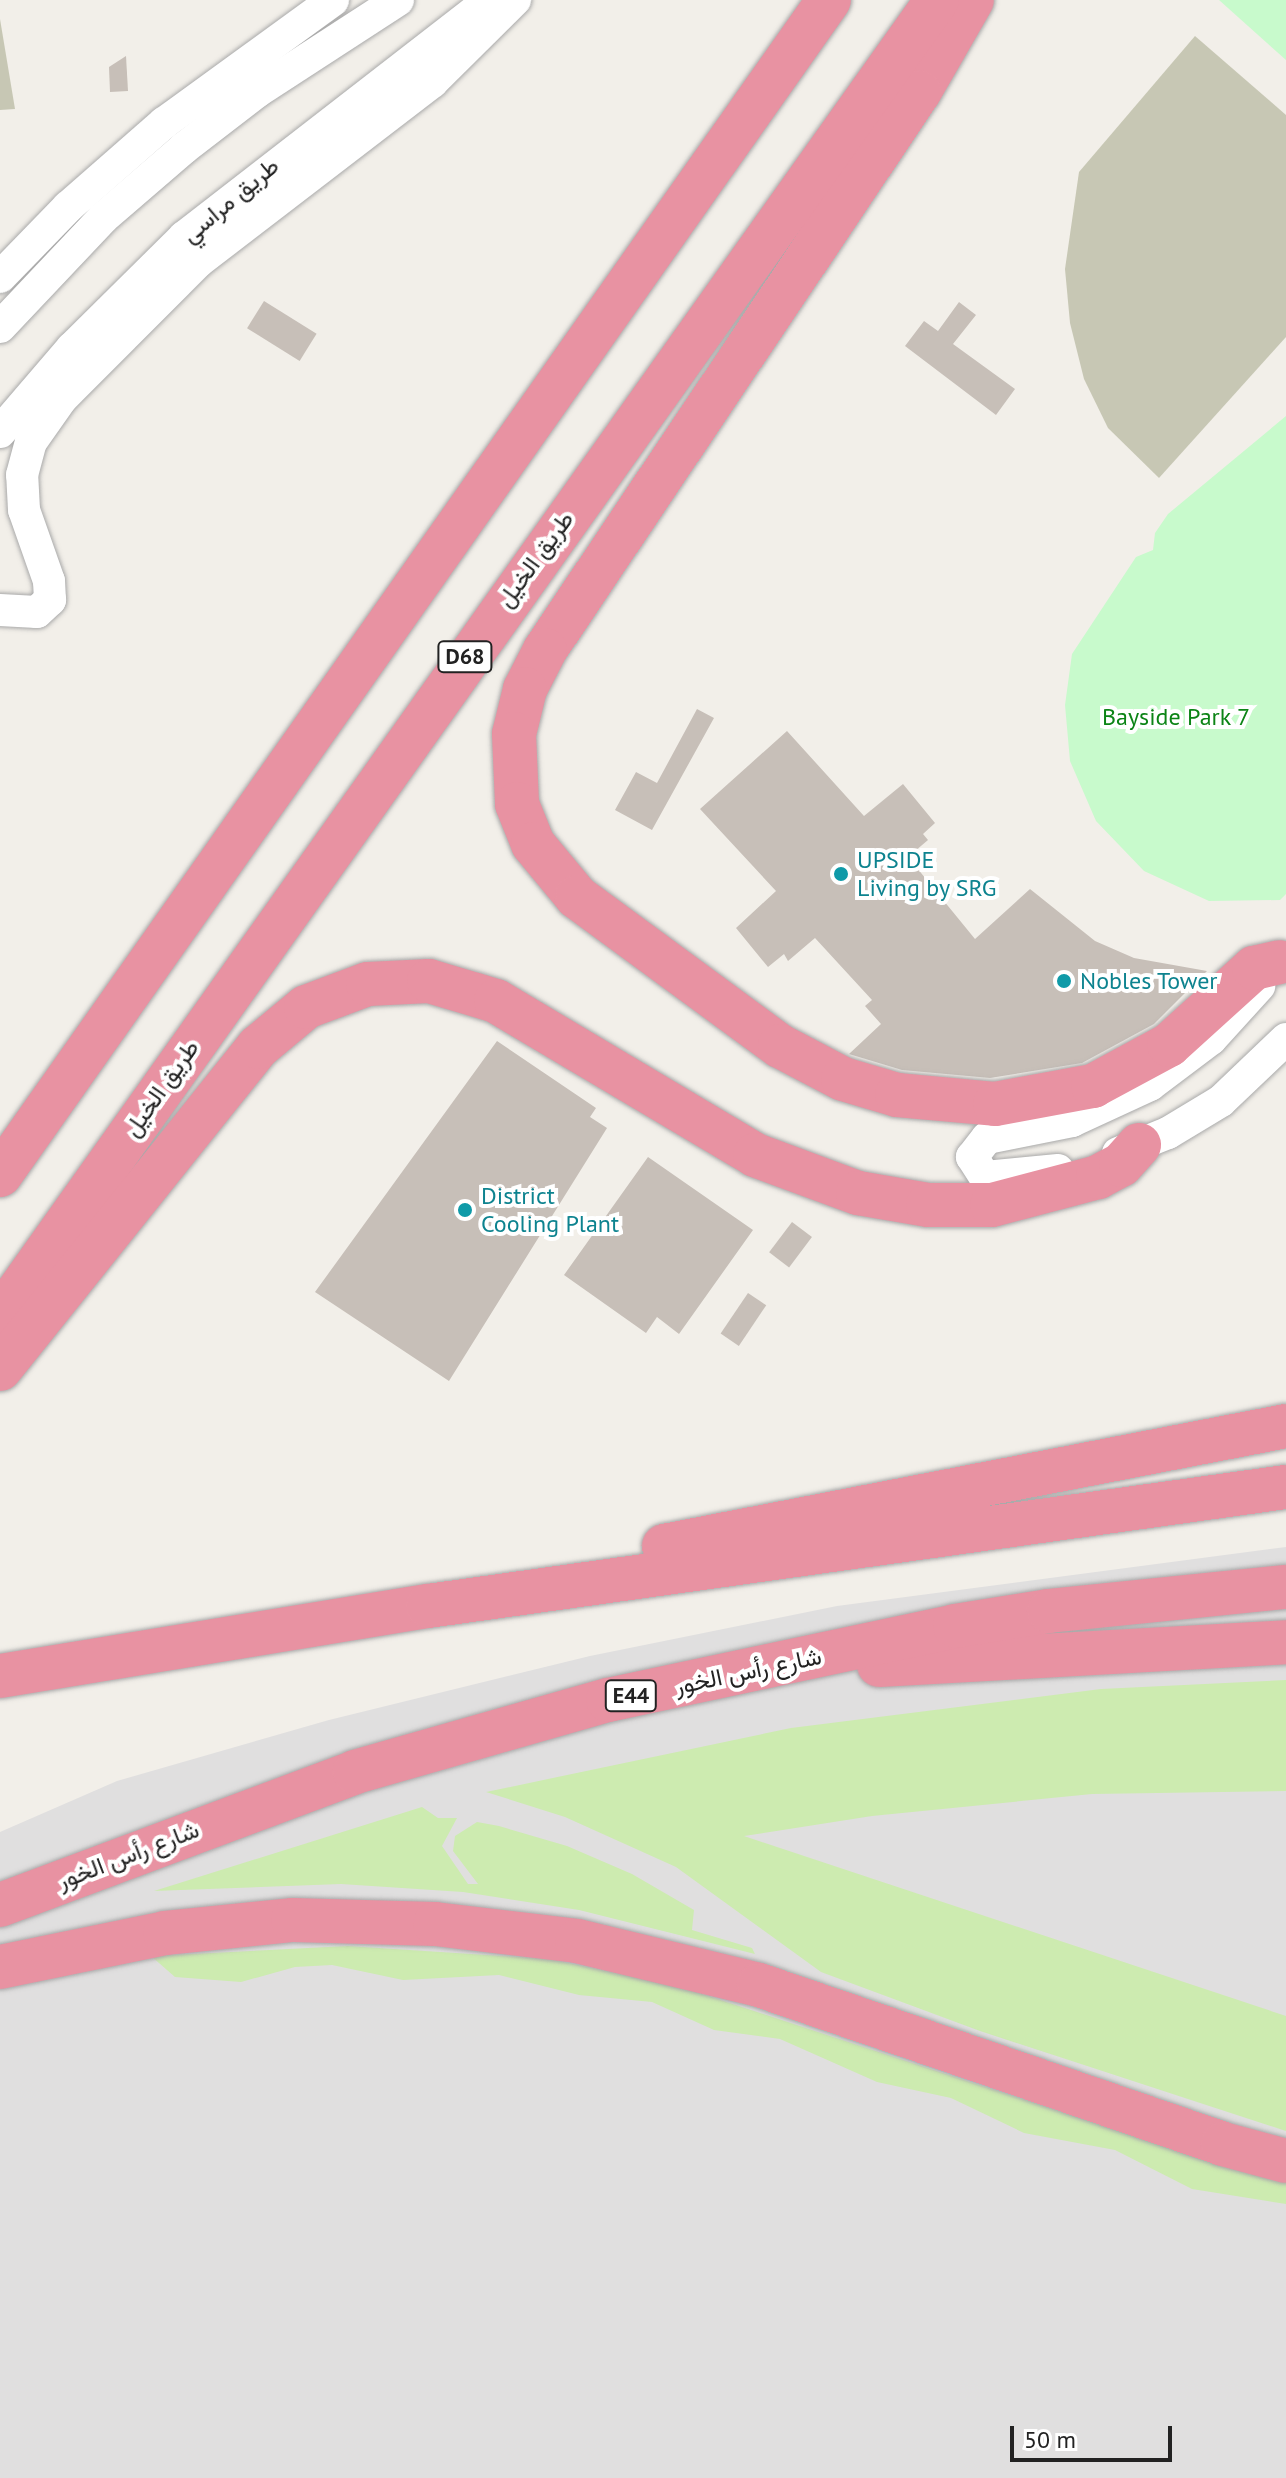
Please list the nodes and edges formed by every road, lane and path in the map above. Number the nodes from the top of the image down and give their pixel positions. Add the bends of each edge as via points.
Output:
1 (333, 0) edge
2 (398, 0) edge
3 (490, 0) edge
4 (515, 0) edge
5 (829, 0) edge
6 (937, 0) edge
7 (972, 0) edge
8 (0, 277) edge
9 (0, 327) edge
10 (0, 432) edge
11 (0, 610) edge
12 (1282, 957) edge
13 (1286, 1039) edge
14 (1139, 1145) junction
15 (2, 1169) edge
16 (0, 1317) edge
17 (0, 1369) edge
18 (1286, 1426) edge
19 (1286, 1487) edge
20 (1286, 1587) edge
21 (428, 1606) junction
22 (1286, 1642) edge
23 (737, 1673) junction
24 (0, 1676) edge
25 (0, 1905) edge
26 (0, 1967) edge
27 (1286, 2161) edge

1 - 8 street via 155,114
2 - 9 street via 297,66 143,182 65,255
3 - 10 street, طريق مراسي via 184,237 81,339
4 - 11 street via 422,90 199,261 62,398 31,442 22,484 24,510 49,581 50,600 37,612
5 - 15 highway
6 - 16 highway, طريق الخيل / D68
7 - 12 highway via 911,104 545,650 525,689 514,734 517,804 533,844 577,897 780,1046 843,1079 897,1095 995,1104 1093,1086 1169,1045 1254,968
12 - 14 street via 1211,1039 1150,1085 1072,1121 987,1138 972,1157 978,1173 993,1178 1068,1168
13 - 14 street via 1221,1101
14 - 17 highway via 1121,1165 1098,1177 992,1205 928,1205 858,1193 755,1155 496,1001 429,981 368,984 306,1007 258,1047
18 - 21 highway via 782,1521
19 - 21 highway
20 - 23 highway, شارع رأس الخور / E44 via 1049,1611
21 - 24 highway
22 - 23 highway
23 - 25 highway, شارع رأس الخور / E44 via 494,1730 355,1772
26 - 27 highway via 165,1933 293,1920 435,1924 577,1941 759,1985

